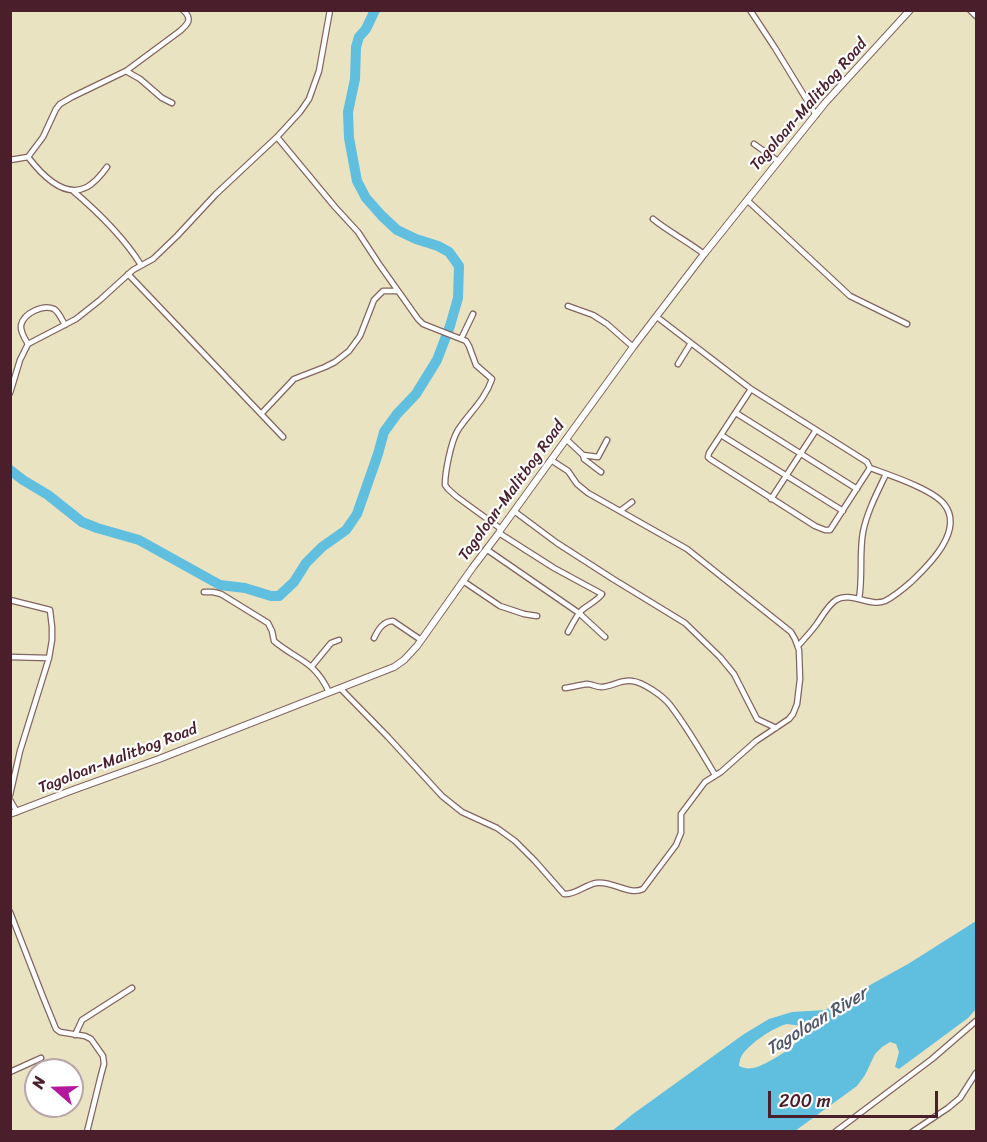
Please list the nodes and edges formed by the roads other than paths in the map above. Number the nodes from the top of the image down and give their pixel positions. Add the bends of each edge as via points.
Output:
1 (183, 10) edge
2 (330, 10) edge
3 (750, 10) edge
4 (910, 10) edge
5 (970, 10) edge
6 (976, 16) edge
7 (126, 71) junction
8 (172, 103) dead end
9 (816, 115) junction
10 (277, 137) junction
11 (754, 144) dead end
12 (28, 158) junction
13 (10, 160) edge
14 (778, 161) junction
15 (108, 166) dead end
16 (71, 190) junction
17 (747, 200) junction
18 (653, 219) dead end
19 (704, 254) junction
20 (141, 265) junction
21 (128, 274) junction
22 (398, 291) junction
23 (568, 306) dead end
24 (473, 314) dead end
25 (657, 317) junction
26 (907, 324) dead end
27 (65, 325) junction
28 (461, 339) junction
29 (691, 343) junction
30 (28, 344) junction
31 (633, 347) junction
32 (678, 364) dead end
33 (10, 370) edge
34 (17, 371) junction
35 (751, 389) junction
36 (10, 393) edge
37 (736, 413) junction
38 (261, 414) junction
39 (816, 430) junction
40 (722, 435) junction
41 (283, 437) dead end
42 (566, 439) junction
43 (607, 440) dead end
44 (801, 454) junction
45 (583, 455) junction
46 (551, 460) junction
47 (870, 468) junction
48 (602, 472) dead end
49 (886, 474) junction
50 (787, 476) junction
51 (856, 489) junction
52 (771, 499) junction
53 (632, 502) dead end
54 (514, 511) junction
55 (620, 511) junction
56 (843, 511) junction
57 (500, 531) junction
58 (486, 549) junction
59 (463, 581) junction
60 (204, 592) dead end
61 (859, 599) junction
62 (10, 600) edge
63 (579, 613) junction
64 (537, 616) dead end
65 (568, 632) dead end
66 (605, 637) dead end
67 (374, 638) dead end
68 (339, 640) dead end
69 (421, 640) junction
70 (798, 646) junction
71 (10, 657) edge
72 (49, 658) junction
73 (312, 666) junction
74 (340, 688) junction
75 (565, 688) dead end
76 (329, 692) junction
77 (776, 728) junction
78 (715, 775) junction
79 (10, 795) edge
80 (10, 800) edge
81 (14, 813) edge
82 (10, 912) edge
83 (132, 988) dead end
84 (976, 1021) edge
85 (75, 1035) junction
86 (24, 1066) edge
87 (10, 1072) edge
88 (976, 1073) edge
89 (87, 1131) edge
90 (835, 1131) edge
91 (912, 1131) edge

1 - 7 street via 188,17 186,25
2 - 10 street via 319,71 309,99
3 - 9 street
4 - 9 main road, Tagoloan-Malitbog Road
5 - 6 street
7 - 8 street
7 - 12 street via 58,106
9 - 14 main road, Tagoloan-Malitbog Road
10 - 20 street via 150,262
10 - 22 street via 358,232
11 - 14 street
12 - 13 street
12 - 16 street via 58,186
14 - 17 main road, Tagoloan-Malitbog Road
15 - 16 street via 88,186
16 - 20 street via 91,206
17 - 19 main road, Tagoloan-Malitbog Road
17 - 26 street via 849,296
18 - 19 street
19 - 25 main road, Tagoloan-Malitbog Road
20 - 21 street
21 - 27 street
21 - 38 street
22 - 28 street via 421,322
22 - 38 street via 383,291 374,300 360,336 343,356 294,379
23 - 31 street via 593,315
24 - 28 street
25 - 29 street
25 - 31 main road, Tagoloan-Malitbog Road
27 - 30 street
27 - 30 street via 54,310 32,312 21,325
28 - 57 street via 468,343 476,365 492,380 454,437 445,485
29 - 32 street
29 - 35 street
30 - 34 street
31 - 42 main road, Tagoloan-Malitbog Road
33 - 34 street
34 - 36 street
35 - 37 street
35 - 39 street
37 - 40 street
37 - 44 street
38 - 41 street
39 - 44 street
39 - 47 street via 867,462
40 - 50 street
40 - 52 street via 708,458
42 - 45 street
42 - 46 main road, Tagoloan-Malitbog Road
43 - 45 street via 597,457
44 - 50 street
44 - 51 street
45 - 48 street
46 - 54 main road, Tagoloan-Malitbog Road
46 - 55 street via 568,471 577,484
47 - 49 street
47 - 51 street
49 - 61 street via 863,532
49 - 61 street via 942,502 950,526 940,551 898,593 881,602
50 - 52 street
50 - 56 street
51 - 56 street
52 - 56 street via 825,530 830,530
53 - 55 street
54 - 57 main road, Tagoloan-Malitbog Road
54 - 77 street via 557,543 685,623 734,674 757,719
55 - 70 street via 687,549 791,632
57 - 58 main road, Tagoloan-Malitbog Road
57 - 63 street via 554,568 602,594
58 - 59 main road, Tagoloan-Malitbog Road
58 - 63 street
59 - 64 street via 500,606
59 - 69 main road, Tagoloan-Malitbog Road
60 - 73 street via 221,594 255,615 268,624 277,644
61 - 70 street via 834,601
62 - 72 street via 50,610
63 - 65 street
63 - 66 street
67 - 69 street via 384,623 393,621
68 - 73 street via 331,643
69 - 74 main road, Tagoloan-Malitbog Road via 394,667
70 - 77 street via 797,704 789,719
71 - 72 street
72 - 79 street
73 - 76 street
74 - 76 main road, Tagoloan-Malitbog Road
74 - 78 street via 442,796 462,812 515,841 564,894 603,882 634,892 643,889 676,845 683,811
75 - 78 street via 639,682 669,704
76 - 81 main road, Tagoloan-Malitbog Road
77 - 78 street
80 - 81 street
82 - 85 street via 56,1029
83 - 85 street via 82,1020
84 - 90 street
85 - 89 street via 91,1039 103,1056
86 - 87 street
88 - 91 street via 960,1098

